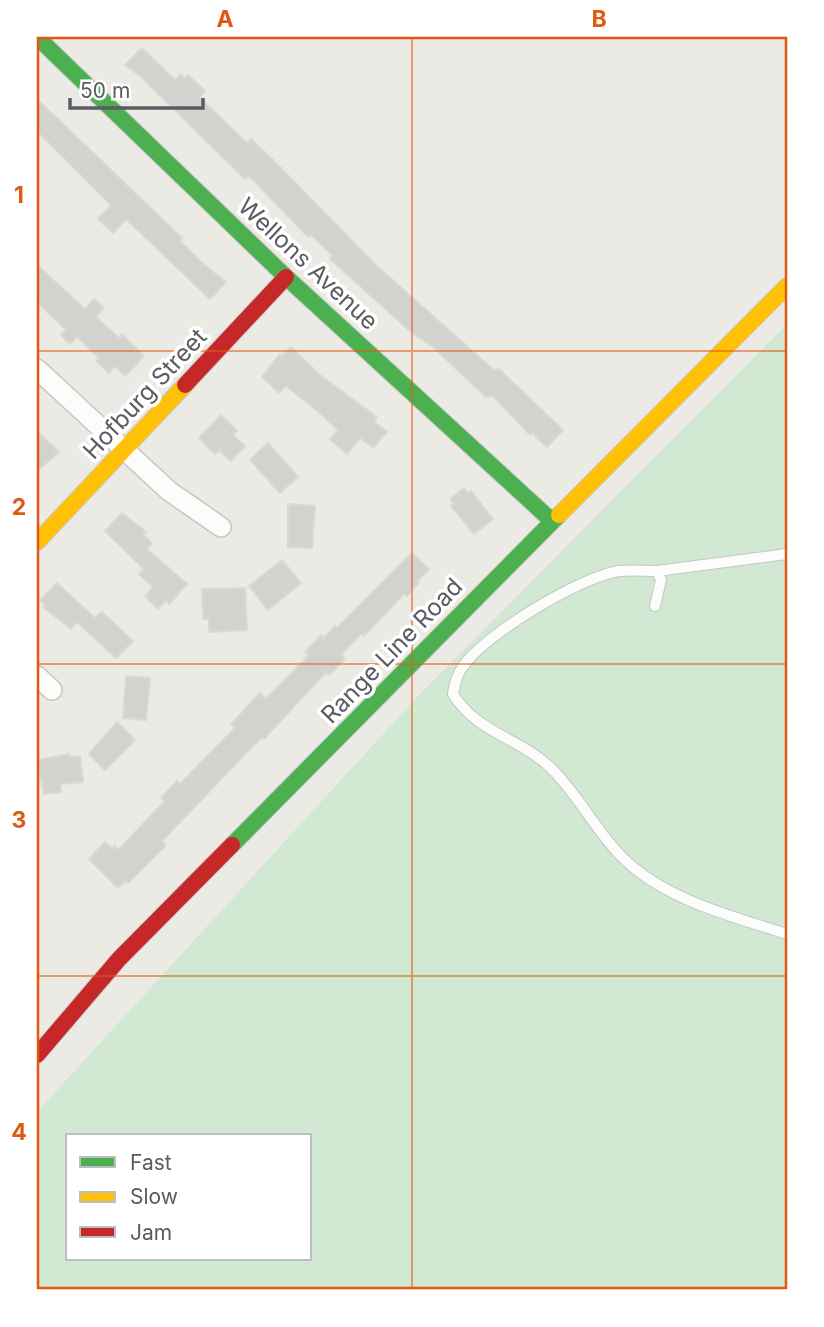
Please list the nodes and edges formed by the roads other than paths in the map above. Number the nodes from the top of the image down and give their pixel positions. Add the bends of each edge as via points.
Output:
1 (37, 37) edge
2 (286, 277) junction
3 (787, 286) edge
4 (37, 369) edge
5 (123, 452) junction
6 (552, 521) junction
7 (221, 527) dead end
8 (37, 542) edge
9 (787, 554) edge
10 (657, 571) junction
11 (655, 606) dead end
12 (37, 676) edge
13 (52, 690) dead end
14 (787, 934) edge
15 (37, 1055) edge

1 - 2 street, Wellons Avenue
2 - 5 street, Hofburg Street
2 - 6 street, Wellons Avenue
3 - 6 street, Range Line Road
4 - 5 street
5 - 7 street
5 - 8 street, Hofburg Street
6 - 15 street, Range Line Road via 119,958
9 - 10 lane
10 - 11 lane via 661,580
10 - 14 lane via 617,572 523,615 466,662 456,677 453,694 474,721 549,766 615,849 641,873 731,916
12 - 13 street

